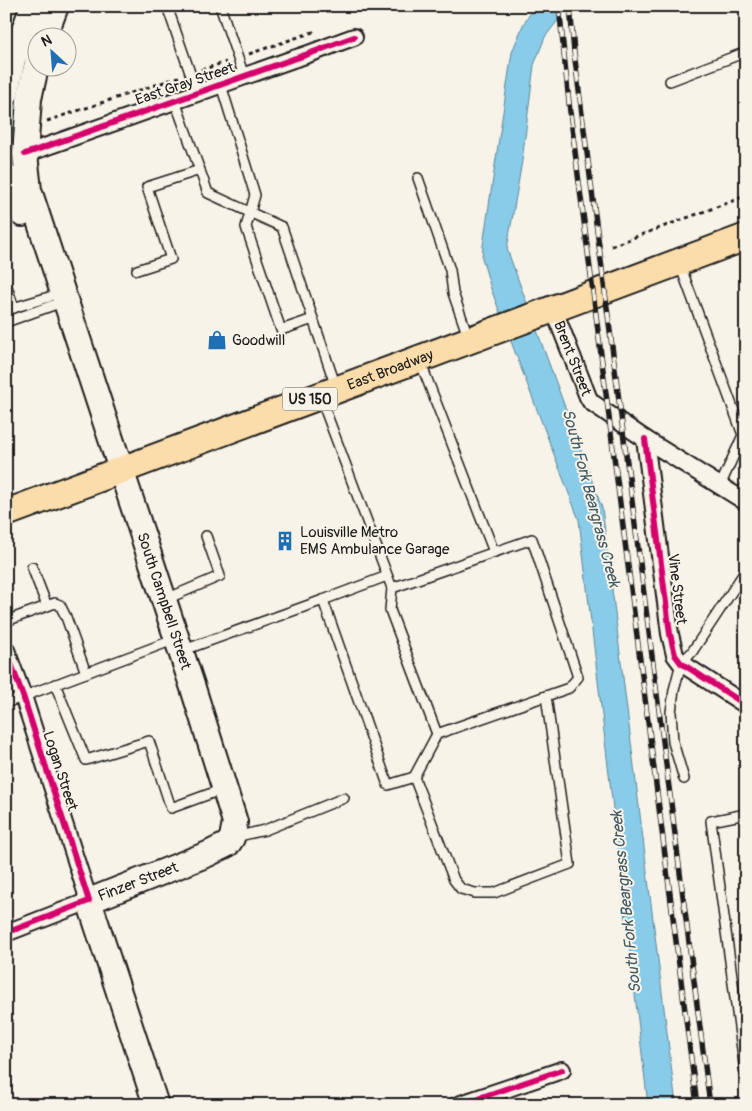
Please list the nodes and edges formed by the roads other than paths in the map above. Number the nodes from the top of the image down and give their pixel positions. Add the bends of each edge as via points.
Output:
1 (33, 6) edge
2 (56, 6) edge
3 (167, 6) edge
4 (220, 6) edge
5 (48, 28) edge
6 (354, 37) dead end
7 (746, 52) edge
8 (244, 76) junction
9 (34, 78) edge
10 (670, 81) dead end
11 (221, 85) junction
12 (6, 93) edge
13 (197, 93) junction
14 (175, 101) junction
15 (24, 154) junction
16 (200, 170) junction
17 (6, 176) edge
18 (418, 178) dead end
19 (251, 211) junction
20 (746, 236) edge
21 (678, 262) junction
22 (137, 270) dead end
23 (6, 284) edge
24 (55, 301) junction
25 (10, 309) edge
26 (544, 312) junction
27 (313, 319) junction
28 (6, 322) edge
29 (470, 340) junction
30 (419, 359) junction
31 (328, 392) junction
32 (645, 439) junction
33 (121, 469) junction
34 (720, 486) junction
35 (743, 495) edge
36 (6, 512) edge
37 (206, 536) dead end
38 (494, 552) junction
39 (32, 567) dead end
40 (746, 570) edge
41 (387, 576) junction
42 (392, 588) junction
43 (164, 600) junction
44 (323, 600) junction
45 (46, 606) junction
46 (6, 621) edge
47 (178, 645) junction
48 (6, 650) edge
49 (681, 663) junction
50 (86, 673) junction
51 (55, 684) junction
52 (23, 696) junction
53 (546, 696) junction
54 (6, 703) edge
55 (746, 705) edge
56 (437, 734) junction
57 (414, 777) junction
58 (684, 779) dead end
59 (226, 788) junction
60 (344, 798) dead end
61 (746, 814) edge
62 (233, 835) junction
63 (88, 901) junction
64 (6, 933) edge
65 (562, 1070) dead end
66 (746, 1079) edge
67 (156, 1105) edge
68 (458, 1105) edge

1 - 12 main road via 13,60
2 - 5 main road
3 - 13 lane
4 - 8 lane
6 - 8 street, East Gray Street
7 - 10 lane
8 - 11 street, East Gray Street
9 - 15 main road, South Campbell Street
11 - 13 street, East Gray Street
11 - 19 lane via 255,195
13 - 14 street, East Gray Street
14 - 15 street, East Gray Street
14 - 16 lane
15 - 24 main road, South Campbell Street via 29,190
16 - 19 lane via 208,193
16 - 22 lane via 147,187 171,258
17 - 24 main road, South Campbell Street
18 - 29 lane
19 - 27 lane via 282,227
19 - 27 lane via 246,227 281,330
20 - 21 main road, East Broadway / US 150
21 - 26 main road, East Broadway / US 150
21 - 34 lane via 743,435
23 - 25 lane
24 - 25 lane
24 - 28 lane
24 - 33 main road, South Campbell Street via 88,371
26 - 29 main road, East Broadway / US 150
26 - 32 street, Brent Street via 588,397 601,410
27 - 31 lane
29 - 30 main road, East Broadway / US 150
30 - 31 main road, East Broadway / US 150
30 - 38 lane
31 - 33 main road, East Broadway / US 150
31 - 41 lane
32 - 34 street, Brent Street
32 - 49 street, Vine Street via 670,634 675,655
33 - 36 main road, East Broadway / US 150
33 - 43 main road, South Campbell Street
34 - 35 street, Brent Street
37 - 43 lane via 220,576
38 - 42 lane
38 - 53 lane via 532,540 578,677 569,688
39 - 45 lane
40 - 49 lane via 692,652
41 - 42 lane
41 - 44 lane
42 - 56 lane via 390,610
43 - 47 main road, South Campbell Street
44 - 47 lane
44 - 57 lane via 388,785
45 - 46 lane
45 - 50 lane via 60,605
47 - 50 lane
47 - 59 main road, South Campbell Street
48 - 52 street, Logan Street
49 - 55 street
49 - 58 lane via 674,690 671,726
50 - 51 lane
51 - 52 lane
51 - 59 lane via 86,760 149,741 171,808
52 - 54 lane
52 - 63 street, Logan Street
53 - 56 lane
53 - 57 lane via 570,864 494,893 461,890 454,880
56 - 57 lane
59 - 62 main road, South Campbell Street via 236,822
60 - 62 lane via 266,830
61 - 66 lane via 711,821
62 - 63 main road, Finzer Street via 228,844 208,854
63 - 64 street, Finzer Street
63 - 67 main road, Logan Street
65 - 68 street

